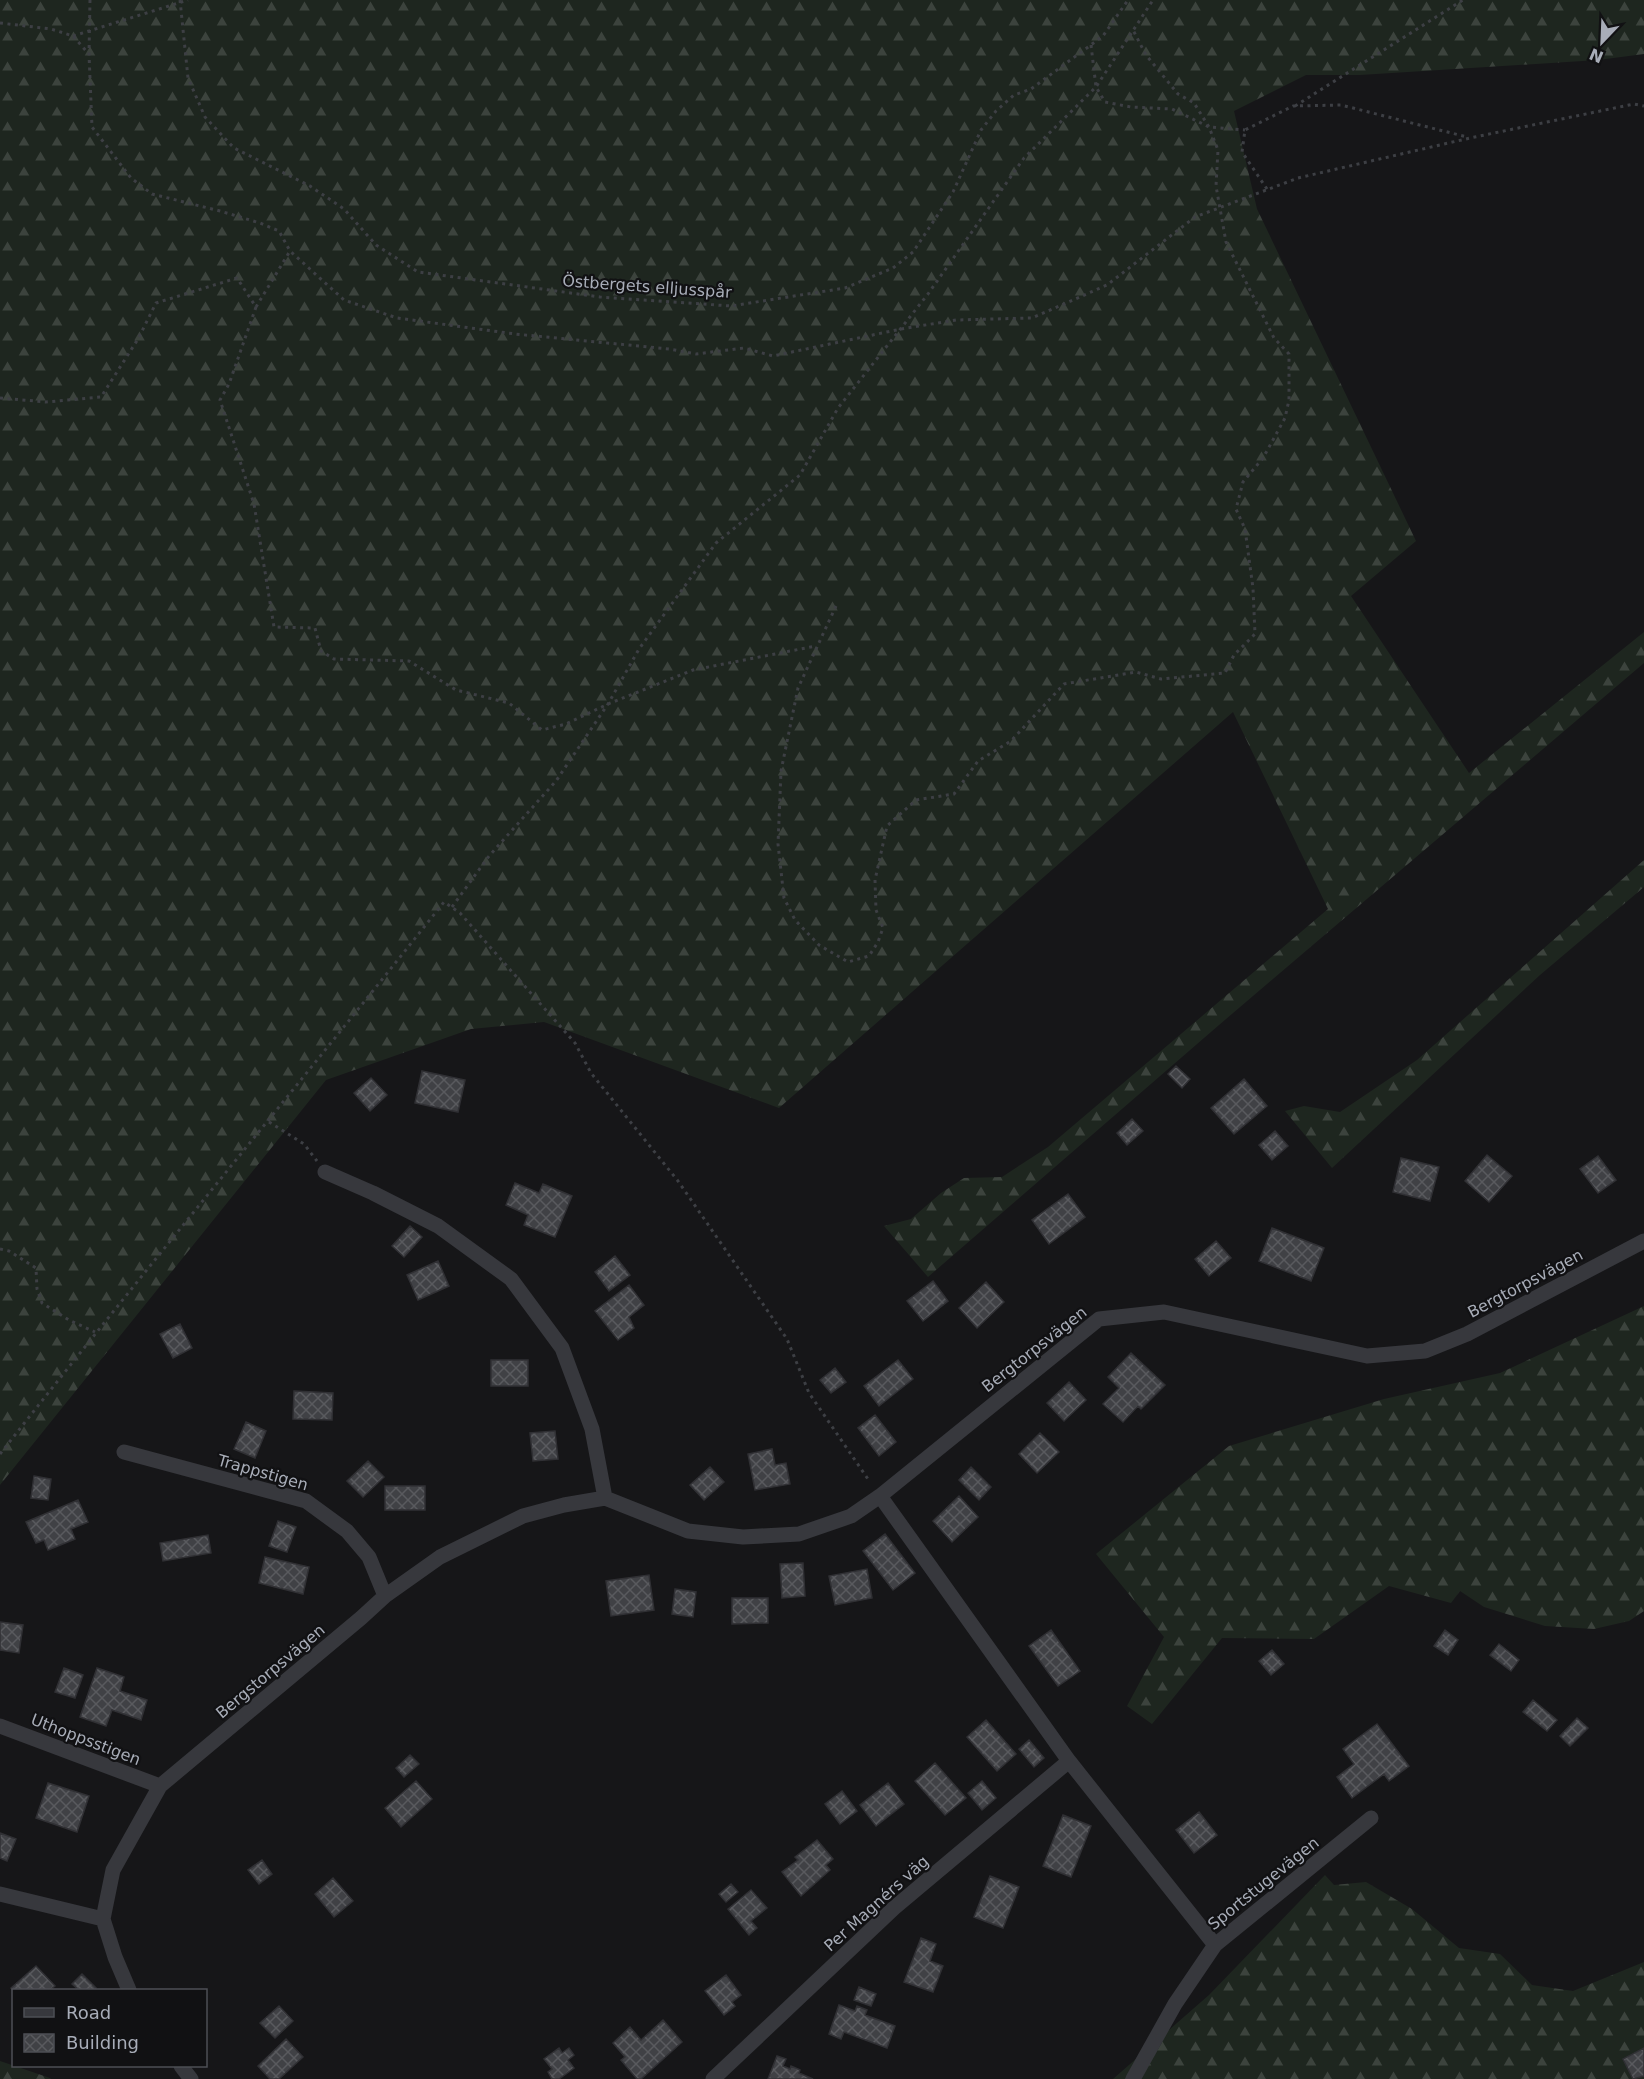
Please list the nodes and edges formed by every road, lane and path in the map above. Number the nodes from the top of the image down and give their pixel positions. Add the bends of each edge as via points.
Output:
1 (90, 0) edge
2 (188, 0) edge
3 (1128, 0) edge
4 (1153, 0) edge
5 (1463, 0) edge
6 (180, 1) edge
7 (0, 23) edge
8 (90, 30) junction
9 (1133, 30) junction
10 (73, 36) junction
11 (1091, 45) junction
12 (89, 54) junction
13 (1096, 87) junction
14 (1293, 106) junction
15 (1644, 106) edge
16 (1209, 127) junction
17 (1245, 130) junction
18 (1470, 138) junction
19 (1267, 189) junction
20 (1221, 206) junction
21 (290, 251) junction
22 (256, 307) junction
23 (901, 329) junction
24 (0, 398) edge
25 (836, 606) dead end
26 (816, 646) junction
27 (608, 704) junction
28 (452, 908) junction
29 (268, 1121) junction
30 (325, 1172) joint
31 (1644, 1241) edge
32 (0, 1249) edge
33 (95, 1332) junction
34 (124, 1452) dead end
35 (0, 1454) edge
36 (880, 1496) junction
37 (606, 1498) junction
38 (385, 1596) junction
39 (0, 1726) edge
40 (1069, 1761) junction
41 (160, 1786) junction
42 (1371, 1818) dead end
43 (0, 1894) edge
44 (103, 1919) junction
45 (1215, 1946) junction
46 (129, 1989) edge
47 (182, 2067) edge
48 (191, 2079) edge
49 (714, 2079) edge
50 (1133, 2079) edge

1 - 8 path
2 - 6 path
3 - 11 path, Östbergets elljusspår via 1103,36
4 - 9 path
5 - 14 path
6 - 8 path
6 - 11 path, Östbergets elljusspår via 188,78 205,117 234,148 310,186 344,209 376,245 418,272 600,297 731,306 846,288 893,268 914,252 953,192 981,130 996,111
7 - 10 path via 51,29
8 - 10 path
8 - 12 path
9 - 13 path
9 - 16 path via 1146,55 1178,94 1194,103
10 - 12 path
11 - 13 path
12 - 21 path via 92,127 131,178 152,194 279,231
13 - 16 path via 1105,102 1172,110
13 - 23 path via 1024,159
14 - 17 path
14 - 18 path via 1341,105
15 - 18 path via 1634,104
16 - 17 path
16 - 20 path via 1218,150 1216,186
17 - 19 path via 1242,152
18 - 19 path via 1298,178
19 - 20 path
20 - 23 path via 1195,217 1107,285 1032,318 956,320
20 - 26 path via 1226,242 1274,338 1289,354 1285,418 1263,458 1243,483 1236,509 1245,529 1255,634 1234,655 1225,673 1161,679 1136,672 1064,684 1011,741 978,760 954,794 916,800 887,826 875,880 876,909 883,928 869,956 848,962 819,945 795,920 784,898 778,844 781,771 798,688
21 - 22 path
21 - 23 path via 344,300 396,318 515,334 696,354 744,348 773,356
22 - 24 path via 237,278 156,303 101,398 46,402
22 - 27 path via 220,400 254,504 274,627 315,628 321,651 334,660 409,661 456,690 509,703 542,730 566,724
23 - 27 path via 838,408 800,474 716,543 639,649
25 - 26 path
26 - 27 path via 693,670
27 - 28 path via 556,781 489,856
28 - 29 path via 444,902
28 - 36 path via 575,1043 591,1073 678,1181 787,1339 809,1393
29 - 30 path via 304,1144
29 - 33 path
30 - 37 street via 438,1226 511,1279 562,1348 592,1429
31 - 36 street, Bergtorpsvägen via 1467,1334 1425,1351 1367,1356 1164,1312 1099,1319
32 - 33 path via 36,1268 42,1304
33 - 35 path
34 - 38 street, Trappstigen via 306,1502 347,1532 369,1557
36 - 37 street, Bergtorpsvägen via 851,1516 799,1534 744,1536 688,1531
36 - 40 street
37 - 38 street, Bergstorpsvägen via 564,1504 523,1516 441,1557
38 - 41 street, Bergstorpsvägen
39 - 41 street, Uthoppsstigen
40 - 45 street
40 - 49 street, Per Magnérs väg via 894,1908
41 - 44 street, Bergstorpsvägen via 113,1870
42 - 45 street, Sportstugevägen
43 - 44 street
44 - 46 street, Bergstorpsvägen
45 - 50 street, Sportstugevägen via 1175,2004
47 - 48 street

